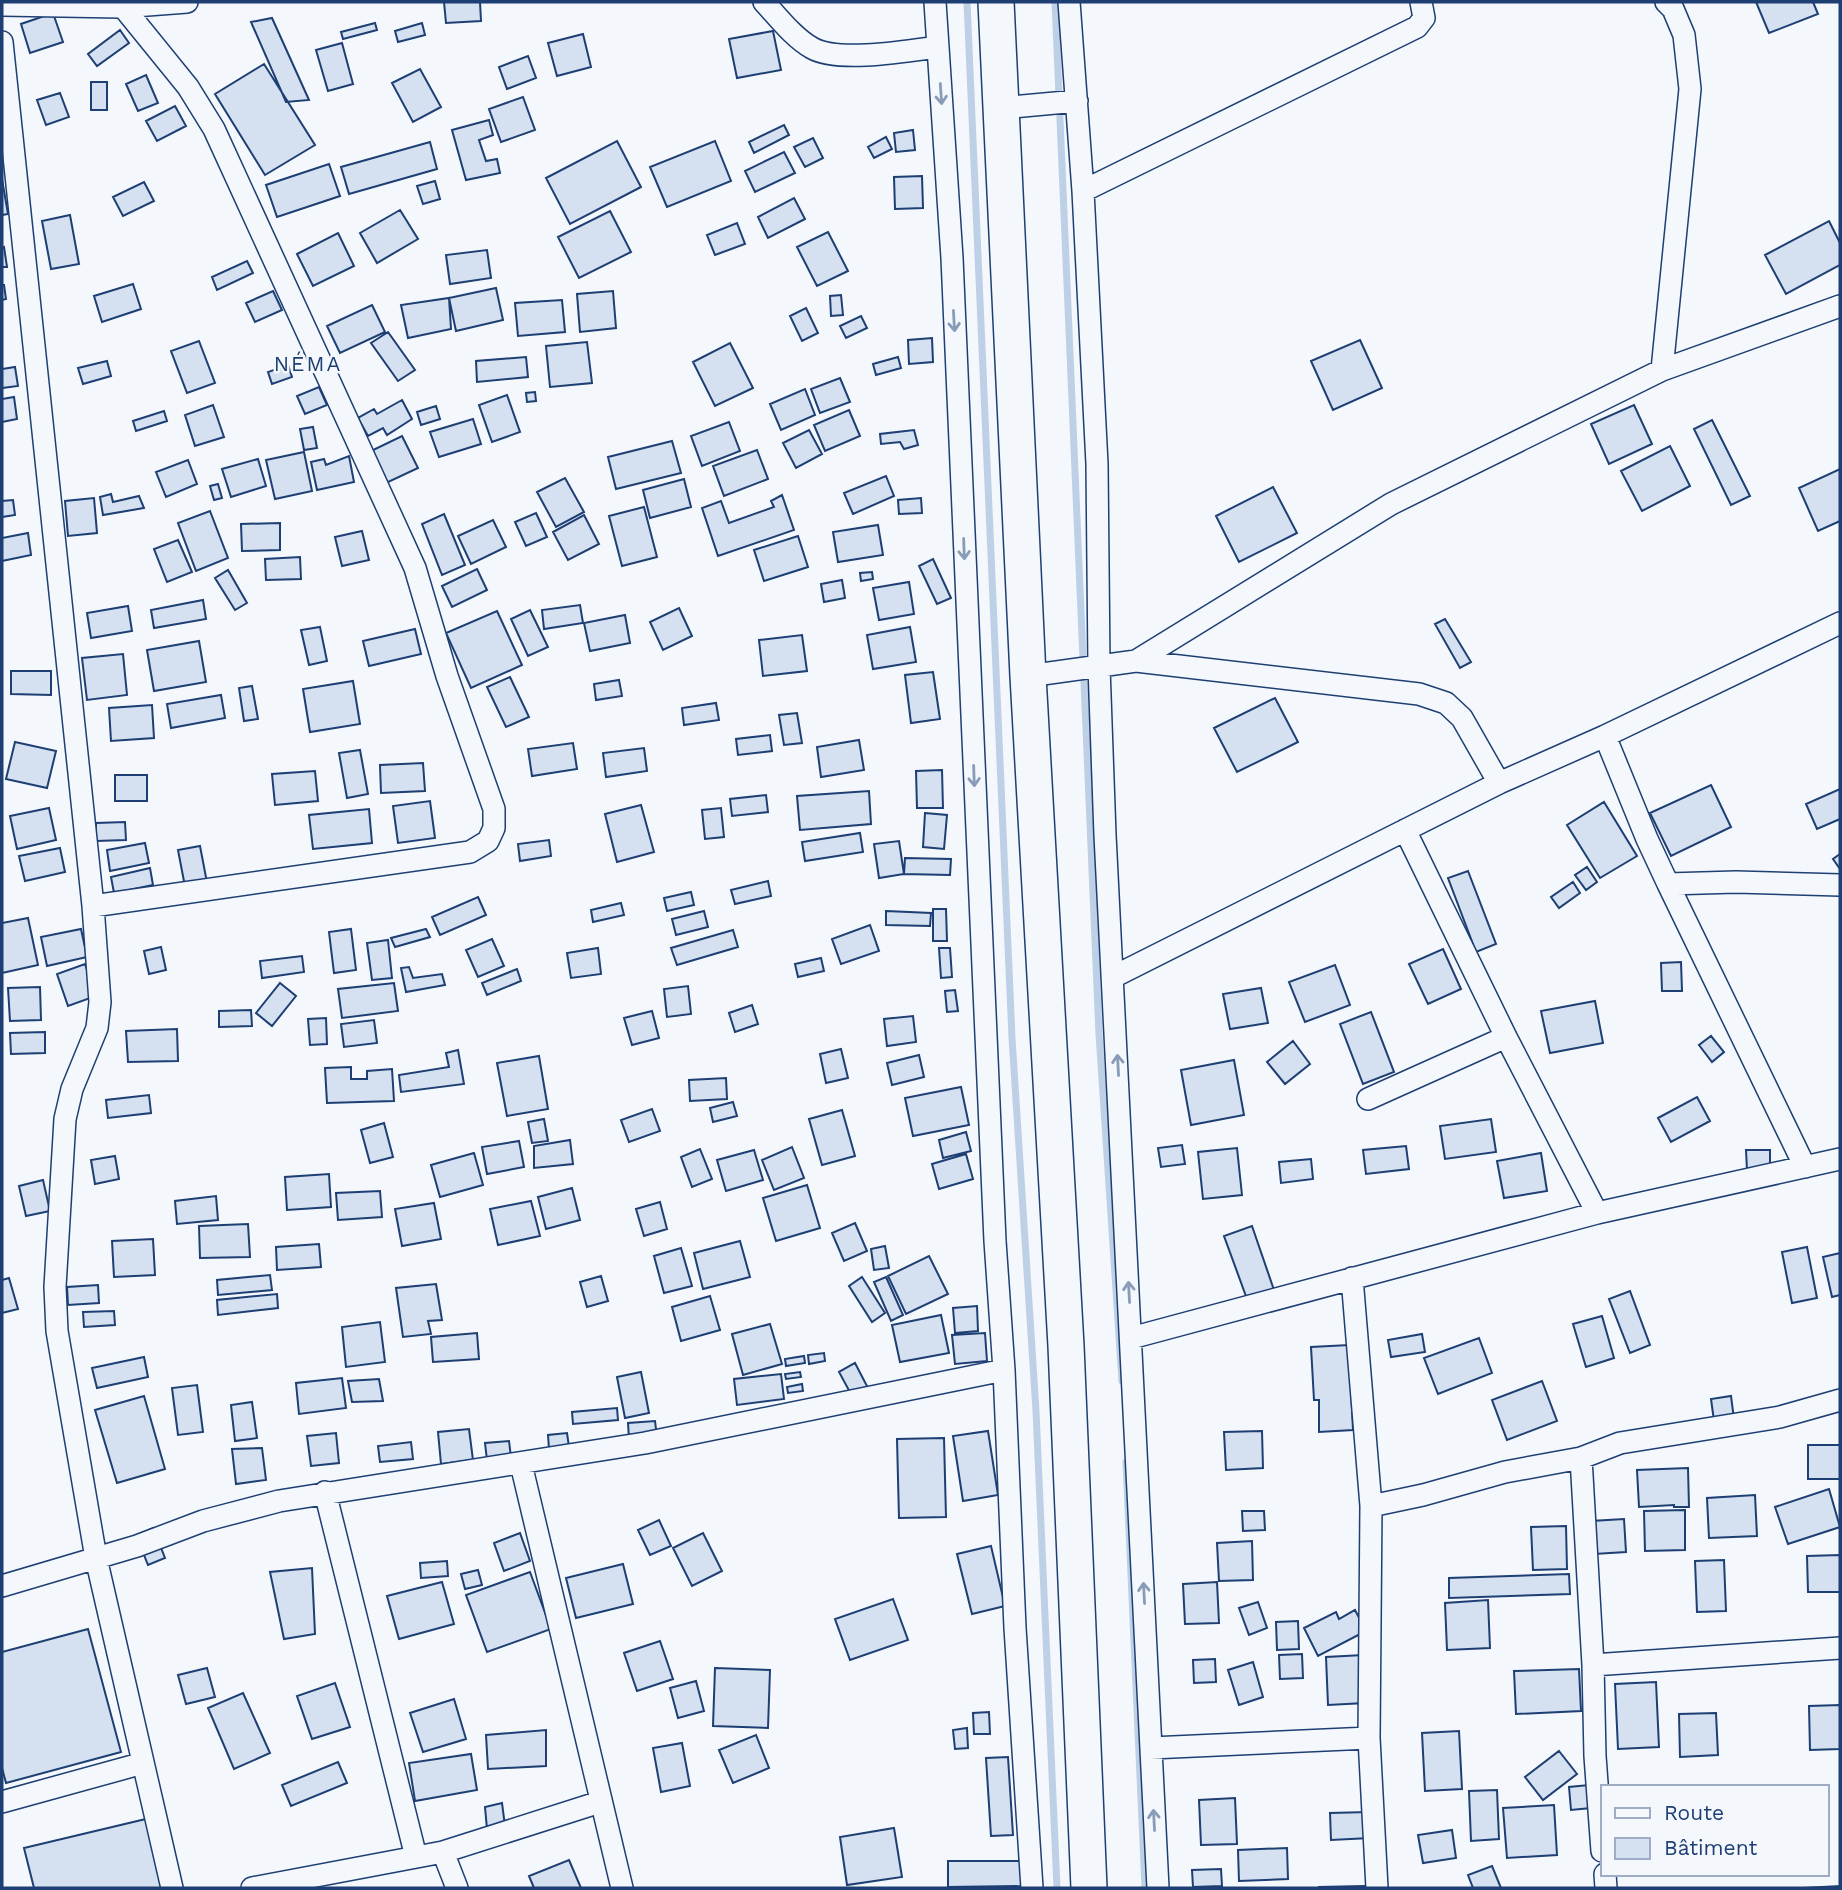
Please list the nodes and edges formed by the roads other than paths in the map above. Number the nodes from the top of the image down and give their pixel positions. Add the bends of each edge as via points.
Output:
1 (187, 2) edge
2 (764, 2) edge
3 (935, 2) edge
4 (996, 2) edge
5 (1069, 2) edge
6 (1421, 2) edge
7 (1666, 2) edge
8 (120, 4) edge
9 (2, 5) edge
10 (2, 42) edge
11 (938, 47) junction
12 (1077, 100) junction
13 (1001, 107) junction
14 (1083, 191) junction
15 (1840, 306) edge
16 (1662, 370) junction
17 (1840, 623) edge
18 (1136, 661) junction
19 (1088, 668) junction
20 (1028, 676) junction
21 (1605, 736) junction
22 (1499, 783) junction
23 (1405, 830) junction
24 (1668, 884) junction
25 (1840, 885) edge
26 (93, 906) junction
27 (1113, 977) junction
28 (1506, 1037) junction
29 (1367, 1099) dead end
30 (1840, 1159) edge
31 (1805, 1167) junction
32 (1597, 1213) junction
33 (1352, 1278) junction
34 (1131, 1338) junction
35 (1004, 1370) junction
36 (1840, 1399) edge
37 (1581, 1458) junction
38 (521, 1464) junction
39 (325, 1492) junction
40 (1371, 1506) junction
41 (96, 1558) junction
42 (2, 1586) edge
43 (1840, 1648) edge
44 (1593, 1665) junction
45 (1369, 1738) junction
46 (1151, 1748) junction
47 (143, 1763) junction
48 (2, 1802) edge
49 (600, 1802) junction
50 (1601, 1837) edge
51 (443, 1852) junction
52 (416, 1857) junction
53 (172, 1888) edge
54 (252, 1888) edge
55 (457, 1888) edge
56 (622, 1888) edge
57 (1032, 1888) edge
58 (1090, 1888) edge
59 (1158, 1888) edge
60 (1377, 1888) edge

1 - 8 street
2 - 11 street via 813,48 838,55
3 - 11 street
4 - 13 highway
5 - 12 street
6 - 14 street via 1424,18 1417,27
7 - 16 street via 1684,35 1690,89
8 - 9 street
8 - 26 street via 188,87 215,129 415,568 447,676 488,788 494,828 488,841 470,852
10 - 26 street
11 -> 35 street
12 - 13 street
12 - 14 street
13 - 20 highway
14 - 19 street via 1097,464
15 - 16 street
16 - 18 street via 1391,503
17 - 21 street
18 - 19 street
18 - 22 street via 1419,694 1446,703 1462,718
19 - 20 street
19 - 27 street
20 - 58 highway via 1066,1346
21 - 22 street
21 - 24 street
22 - 23 street
23 - 27 street
23 - 28 street
24 - 25 street
24 - 31 street
26 - 41 street via 99,977 97,1028 65,1119 55,1287 57,1331
34 -> 27 street
28 - 29 street
28 - 32 street
30 - 31 street
31 - 32 street
32 - 33 street
33 - 34 street
33 - 40 street
46 -> 34 street
35 - 38 street
35 - 57 street
36 - 37 street via 1780,1417 1620,1443
37 - 40 street
37 - 44 street
38 - 39 street
38 - 49 street
39 - 41 street via 203,1521
39 - 52 street
40 - 45 street
41 - 42 street
41 - 47 street
43 - 44 street
44 - 50 street
45 - 46 street
45 - 60 street
59 -> 46 street
47 - 48 street
47 - 53 street
49 - 51 street
49 - 56 street
51 - 52 street
51 - 55 street
52 - 54 street

